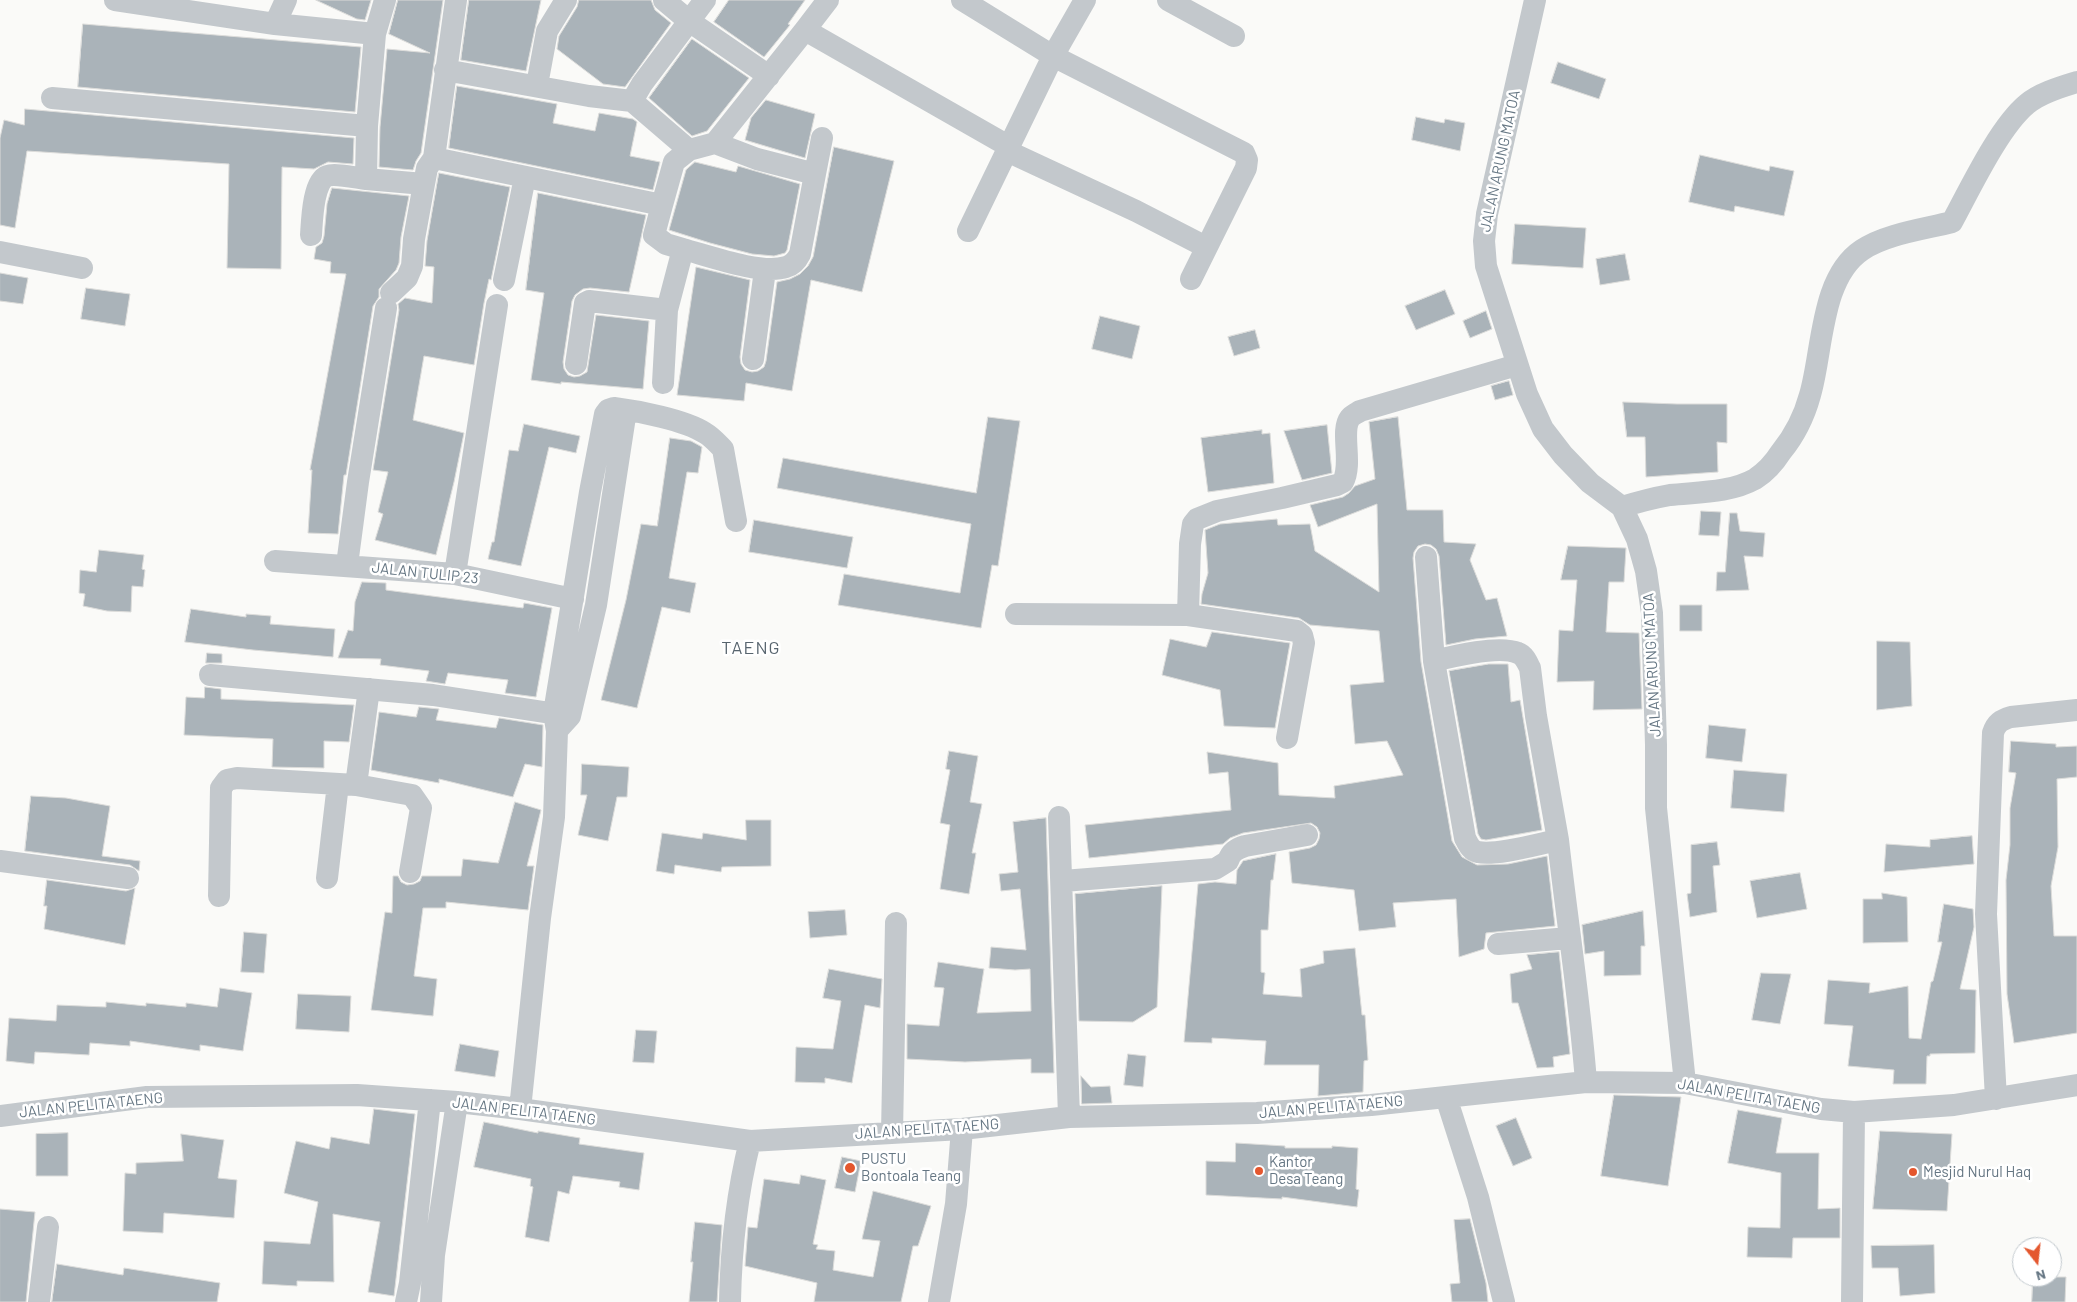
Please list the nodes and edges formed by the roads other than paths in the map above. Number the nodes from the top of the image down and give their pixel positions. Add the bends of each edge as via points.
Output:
1 (115, 0) edge
2 (286, 0) edge
3 (385, 0) edge
4 (456, 0) edge
5 (566, 0) edge
6 (664, 0) edge
7 (705, 0) edge
8 (828, 0) edge
9 (962, 0) edge
10 (1085, 0) edge
11 (1169, 0) edge
12 (1535, 0) edge
13 (186, 5) edge
14 (689, 21) junction
15 (275, 24) junction
16 (806, 30) junction
17 (375, 34) junction
18 (1234, 36) dead end
19 (1054, 56) junction
20 (445, 70) junction
21 (769, 76) junction
22 (2077, 82) edge
23 (536, 85) junction
24 (52, 98) dead end
25 (632, 101) junction
26 (367, 126) junction
27 (822, 138) dead end
28 (715, 144) junction
29 (1008, 149) junction
30 (689, 150) junction
31 (434, 158) junction
32 (815, 174) junction
33 (525, 177) junction
34 (366, 179) junction
35 (424, 184) junction
36 (662, 205) junction
37 (968, 231) dead end
38 (311, 235) dead end
39 (1206, 247) junction
40 (683, 249) junction
41 (0, 252) edge
42 (82, 268) dead end
43 (765, 270) junction
44 (1191, 279) dead end
45 (504, 280) dead end
46 (497, 305) dead end
47 (667, 310) junction
48 (753, 359) dead end
49 (576, 364) dead end
50 (1517, 365) junction
51 (663, 383) dead end
52 (626, 410) junction
53 (1622, 507) junction
54 (736, 521) dead end
55 (1426, 557) dead end
56 (580, 559) junction
57 (275, 561) dead end
58 (347, 565) junction
59 (602, 565) junction
60 (455, 574) junction
61 (573, 599) junction
62 (1016, 614) dead end
63 (1188, 615) junction
64 (1434, 661) junction
65 (210, 675) dead end
66 (368, 689) junction
67 (2077, 710) edge
68 (560, 720) junction
69 (1287, 738) dead end
70 (347, 784) junction
71 (1060, 817) dead end
72 (1307, 835) dead end
73 (1558, 840) junction
74 (0, 861) edge
75 (410, 872) dead end
76 (128, 878) dead end
77 (327, 878) dead end
78 (1063, 881) junction
79 (219, 896) dead end
80 (896, 924) dead end
81 (1569, 938) junction
82 (1498, 944) dead end
83 (1586, 1082) junction
84 (1686, 1083) junction
85 (2077, 1085) edge
86 (1446, 1097) junction
87 (1996, 1098) junction
88 (430, 1100) junction
89 (457, 1102) junction
90 (520, 1109) junction
91 (1854, 1112) junction
92 (0, 1116) edge
93 (1069, 1117) junction
94 (962, 1129) junction
95 (892, 1133) junction
96 (750, 1140) junction
97 (48, 1227) dead end
98 (39, 1302) edge
99 (406, 1302) edge
100 (431, 1302) edge
101 (730, 1302) edge
102 (939, 1302) edge
103 (1504, 1302) edge
104 (1852, 1302) edge

1 - 13 street via 135,4
2 - 15 street
3 - 17 street
4 - 20 street
5 - 23 street via 547,31
6 - 14 street
7 - 14 street
8 - 16 street
9 - 19 street
10 - 19 street
11 - 18 street
12 - 50 street, JALAN ARUNG MATOA via 1484,241 1486,266
13 - 15 street
14 - 21 street
14 - 25 street
15 - 17 street
16 - 21 street
16 - 29 street
17 - 26 street
19 - 29 street
19 - 39 street via 1244,153 1246,168
20 - 23 street
20 - 31 street
21 - 28 street
22 - 53 street via 2038,97 2016,115 1952,222 1879,242 1862,249 1848,263 1828,305 1802,419 1770,467 1754,479 1731,488 1650,498
23 - 25 street
24 - 26 street
25 - 30 street
26 - 34 street
27 - 32 street
28 - 30 street
28 - 32 street
29 - 37 street
29 - 39 street
30 - 36 street via 674,162
31 - 33 street
31 - 35 street via 427,168
32 - 43 street via 798,257 786,268
33 - 36 street
33 - 45 street
34 - 35 street
34 - 38 street via 330,175 321,180 317,187
35 - 58 street via 412,266 388,300
36 - 40 street via 654,235 666,244
39 - 44 street
40 - 43 street
40 - 47 street
41 - 42 street
43 - 48 street
46 - 60 street
47 - 49 street via 592,300 585,303
47 - 51 street
50 - 53 street, JALAN ARUNG MATOA via 1544,429 1563,455 1590,483
50 - 63 street via 1360,411 1350,417 1347,426 1348,466 1343,482 1329,488 1218,511 1197,519 1193,524 1190,544
52 - 54 street via 682,422 715,441 722,449
52 - 56 street via 608,410 602,418
52 - 59 street
53 - 84 street, JALAN ARUNG MATOA via 1646,571 1652,613 1656,808
55 - 64 street
56 - 59 street
56 - 61 street
57 - 58 street, JALAN TULIP 23
58 - 60 street, JALAN TULIP 23
59 - 68 street via 596,605
60 - 61 street, JALAN TULIP 23
61 - 68 street
62 - 63 street
63 - 69 street via 1288,629 1302,636 1304,643
64 - 73 street via 1466,653 1507,651 1517,652 1527,661
64 - 73 street via 1462,828 1470,848 1478,852 1497,852
65 - 66 street
66 - 68 street via 433,695
66 - 70 street
67 - 87 street via 2011,717 2001,720 1993,734 1986,914
68 - 90 street via 554,818
70 - 75 street via 412,795 418,802 421,808
70 - 77 street
70 - 79 street via 227,780 220,788
71 - 78 street
72 - 78 street via 1244,846 1236,849 1228,861 1215,869
73 - 81 street
74 - 76 street
78 - 93 street
80 - 95 street
81 - 82 street
81 - 83 street via 1582,1022
83 - 84 street, JALAN PELITA TAENG
83 - 86 street, JALAN PELITA TAENG
84 - 91 street, JALAN PELITA TAENG via 1821,1109
85 - 87 street, JALAN PELITA TAENG
86 - 93 street, JALAN PELITA TAENG via 1257,1114
86 - 103 street via 1478,1197
87 - 91 street, JALAN PELITA TAENG via 1954,1105
88 - 89 street, JALAN PELITA TAENG
88 - 92 street, JALAN PELITA TAENG via 357,1095 147,1097
88 - 99 street
89 - 90 street, JALAN PELITA TAENG
89 - 100 street via 434,1255
90 - 96 street, JALAN PELITA TAENG
91 - 104 street
93 - 94 street, JALAN PELITA TAENG
94 - 95 street, JALAN PELITA TAENG
94 - 102 street via 956,1204
95 - 96 street, JALAN PELITA TAENG
96 - 101 street via 741,1176 731,1260
97 - 98 street

